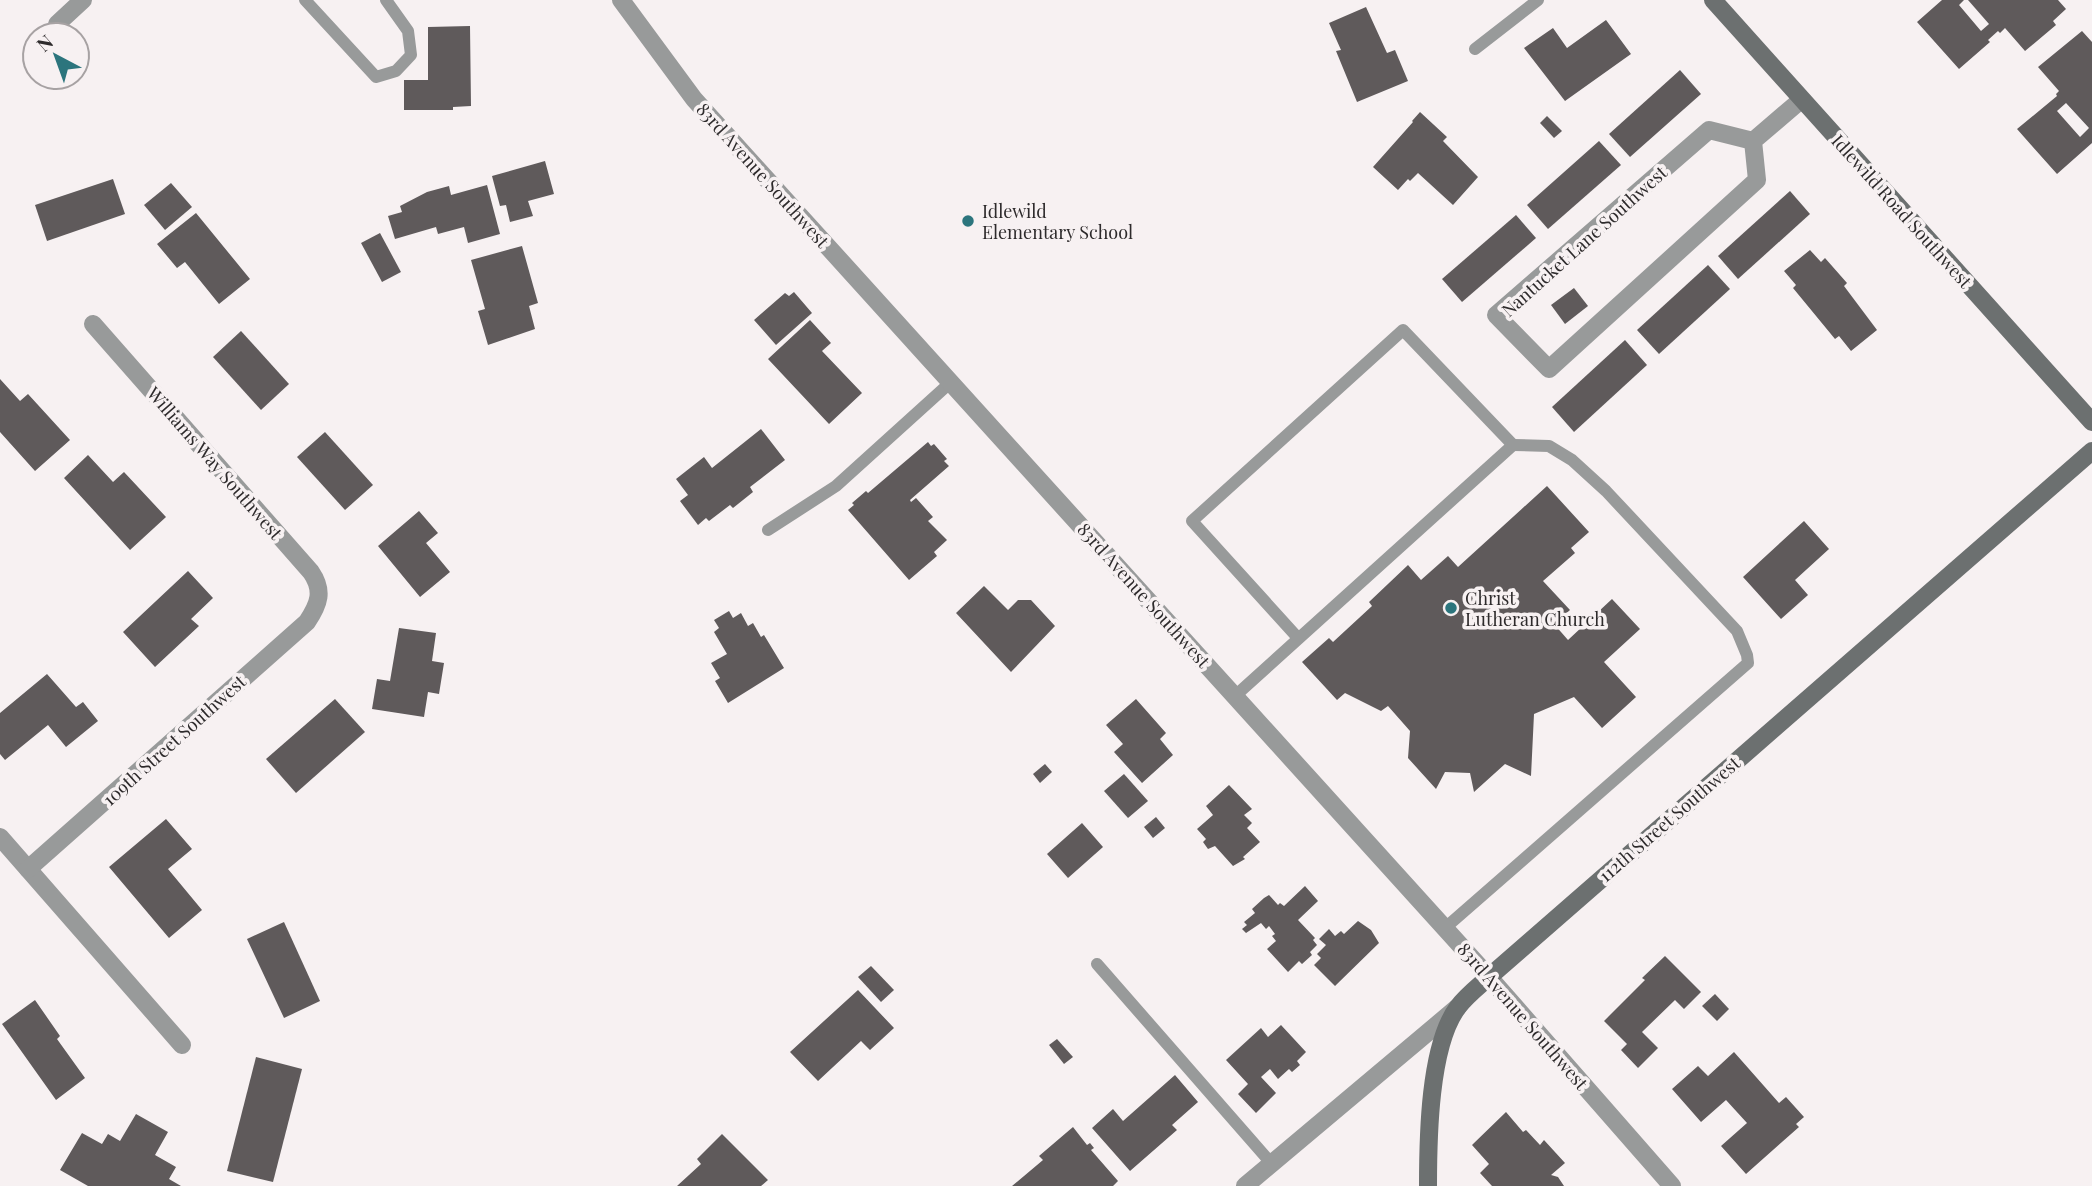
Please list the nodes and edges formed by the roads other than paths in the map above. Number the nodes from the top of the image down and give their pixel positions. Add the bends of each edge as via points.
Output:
1 (83, 0) edge
2 (305, 0) edge
3 (386, 0) edge
4 (621, 0) edge
5 (1538, 0) edge
6 (1713, 0) edge
7 (60, 21) edge
8 (1475, 49) dead end
9 (1801, 100) junction
10 (1753, 141) junction
11 (93, 324) dead end
12 (951, 382) junction
13 (2092, 422) edge
14 (1513, 445) junction
15 (2092, 451) edge
16 (768, 530) dead end
17 (317, 608) joint
18 (1298, 638) junction
19 (1235, 696) junction
20 (0, 837) edge
21 (29, 869) junction
22 (1446, 928) junction
23 (1097, 964) dead end
24 (1489, 977) junction
25 (1458, 1007) junction
26 (182, 1045) dead end
27 (1272, 1164) junction
28 (1245, 1186) edge
29 (1428, 1186) edge
30 (1672, 1186) edge

1 - 7 street
2 - 3 lane via 376,78 396,71 411,55 408,31
4 - 12 street, 83rd Avenue Southwest via 694,99
5 - 8 lane
6 - 9 street, Idlewild Road Southwest
9 - 10 street
9 - 13 street, Idlewild Road Southwest
10 - 10 street, Nantucket Lane Southwest via 1709,130 1496,315 1549,369 1757,180
11 - 17 street, Williams Way Southwest via 311,572 320,591
12 - 16 lane via 836,486
12 - 19 street, 83rd Avenue Southwest
14 - 18 lane
14 - 18 lane via 1403,330 1192,520
14 - 22 lane via 1549,446 1606,491 1737,631 1748,663
15 - 24 street, 112th Street Southwest
17 - 21 street, 109th Street Southwest via 307,622
18 - 19 lane
19 - 22 street, 83rd Avenue Southwest
20 - 21 street
21 - 26 street
22 - 24 street, 83rd Avenue Southwest
23 - 27 lane
24 - 25 street, 112th Street Southwest
24 - 30 street, 83rd Avenue Southwest
25 - 27 street, 112th Street Southwest
25 - 29 street via 1444,1036 1434,1086
27 - 28 street, 112th Street Southwest

